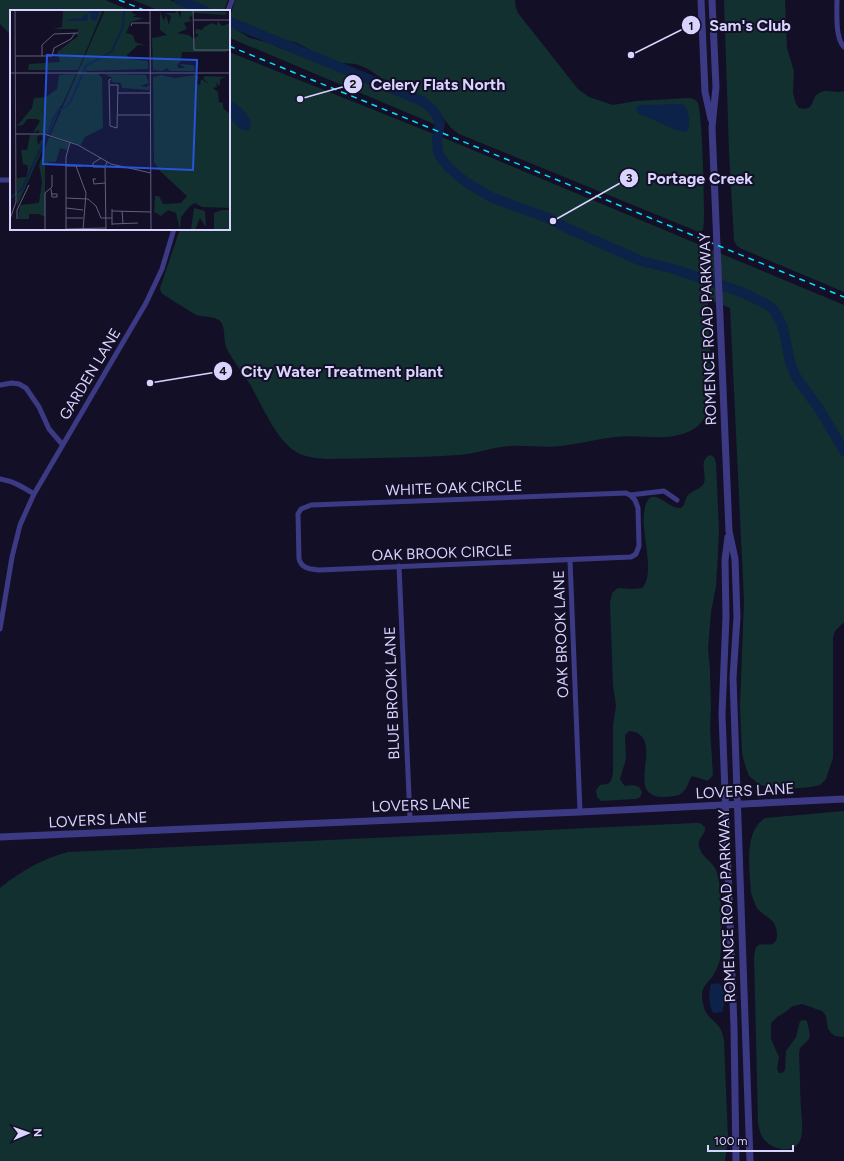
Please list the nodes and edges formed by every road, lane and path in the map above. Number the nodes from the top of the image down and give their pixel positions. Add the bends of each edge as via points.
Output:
1 (232, 0) edge
2 (701, 0) edge
3 (712, 0) edge
4 (837, 0) edge
5 (228, 10) edge
6 (843, 45) edge
7 (712, 127) junction
8 (174, 230) edge
9 (0, 385) edge
10 (62, 444) junction
11 (0, 479) edge
12 (34, 494) junction
13 (630, 495) junction
14 (677, 500) dead end
15 (729, 531) junction
16 (570, 560) junction
17 (399, 566) junction
18 (314, 569) joint
19 (0, 629) edge
20 (844, 799) edge
21 (737, 804) junction
22 (725, 805) junction
23 (580, 812) junction
24 (410, 819) junction
25 (0, 837) edge
26 (736, 1159) edge
27 (750, 1159) edge

1 - 5 street
2 - 7 street, ROMENCE ROAD PARKWAY via 705,92
3 - 7 street, ROMENCE ROAD PARKWAY via 716,87
4 - 6 street via 838,36
7 - 15 street, ROMENCE ROAD PARKWAY
8 - 10 street, GARDEN LANE via 162,269 151,294
9 - 10 street via 12,383 26,388 39,407 49,429
10 - 12 street, GARDEN LANE
11 - 12 street via 12,481
12 - 19 street, GARDEN LANE via 20,525
13 - 14 street, WHITE OAK CIRCLE via 664,491
13 - 16 street, OAK BROOK LANE via 638,508 639,546 636,554 629,557
13 - 18 street, WHITE OAK CIRCLE via 308,505 300,510 297,518 299,559 305,568
15 - 21 street, ROMENCE ROAD PARKWAY via 735,559 737,617 733,678
15 - 22 street, ROMENCE ROAD PARKWAY via 725,560 726,617 722,695
16 - 17 street, OAK BROOK CIRCLE
16 - 23 street, OAK BROOK LANE
17 - 18 street, OAK BROOK CIRCLE
17 - 24 street, BLUE BROOK LANE
20 - 21 street, LOVERS LANE
21 - 22 street, LOVERS LANE
21 - 27 street, ROMENCE ROAD PARKWAY
22 - 23 street, LOVERS LANE
22 - 26 street, ROMENCE ROAD PARKWAY via 734,1027
23 - 24 street, LOVERS LANE
24 - 25 street, LOVERS LANE
26 - 27 street

